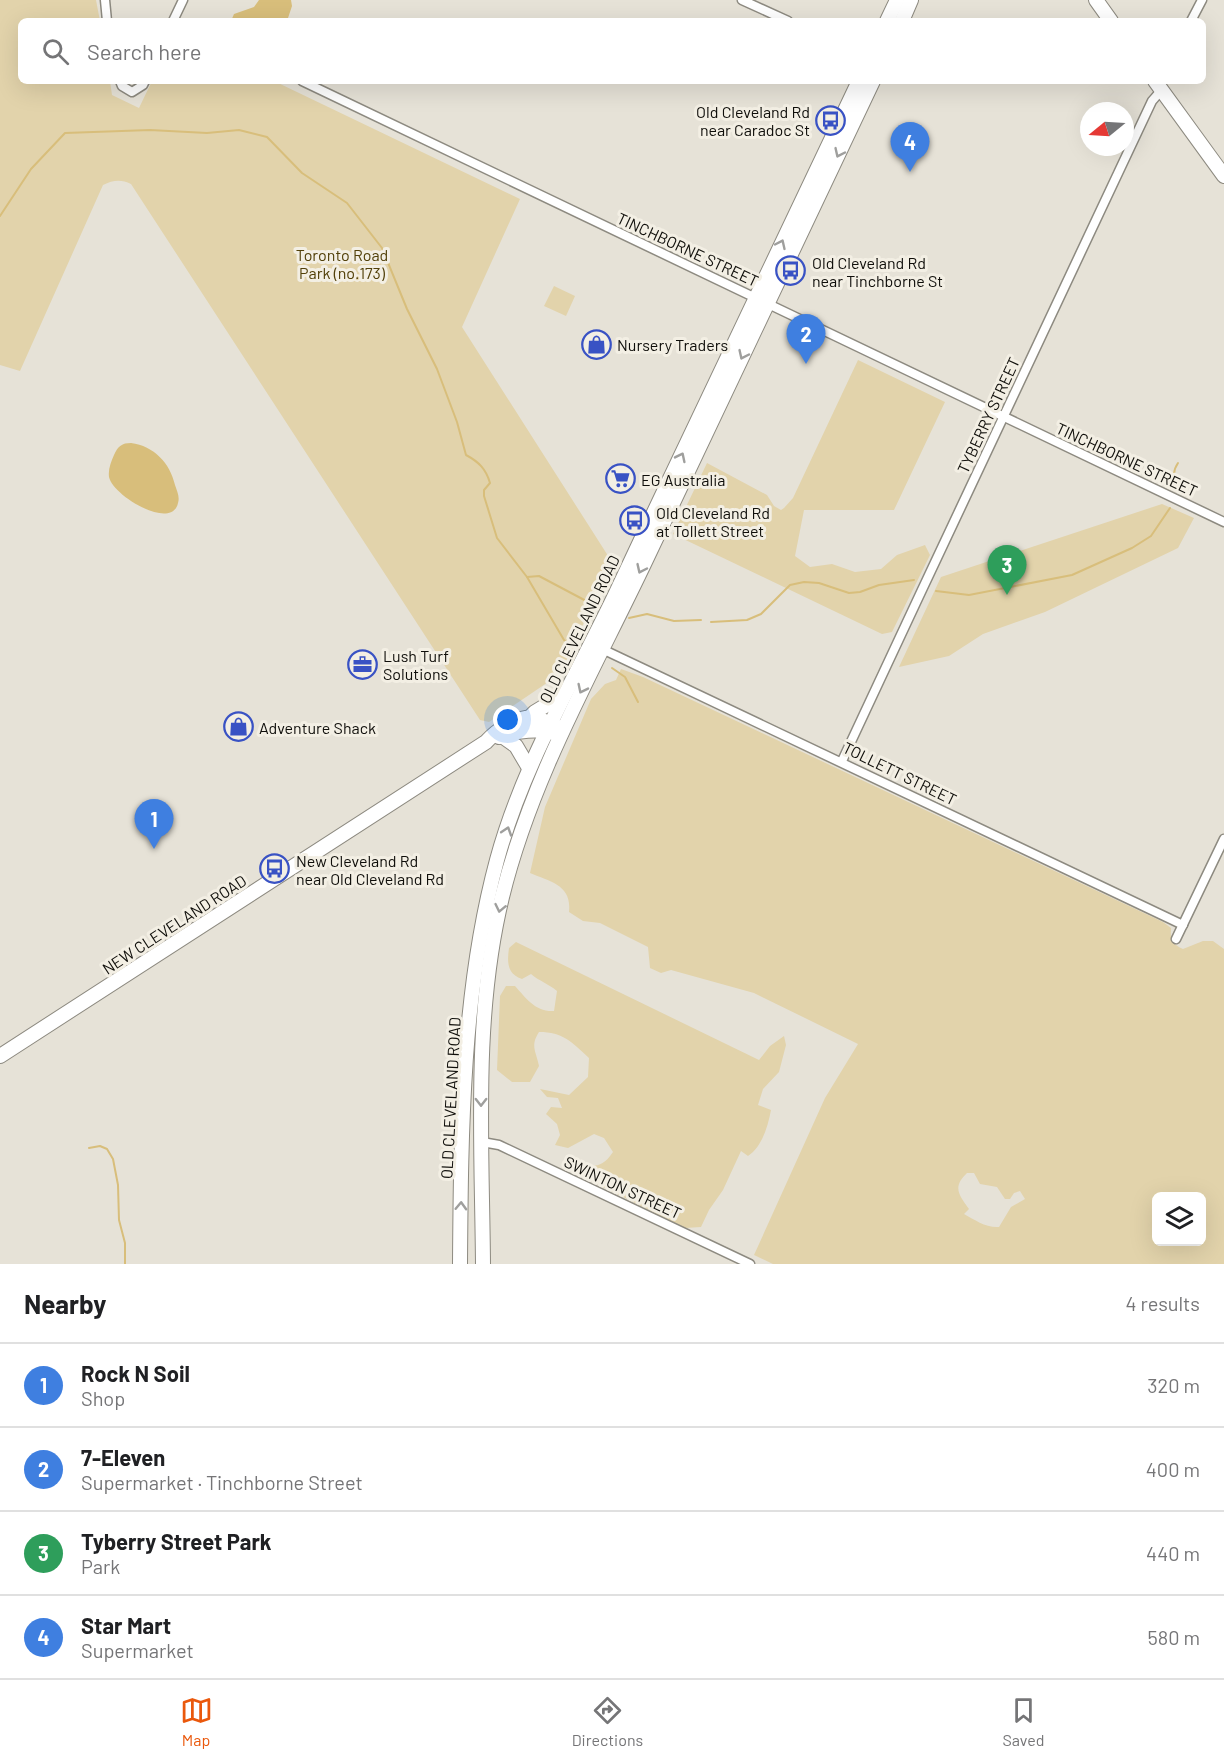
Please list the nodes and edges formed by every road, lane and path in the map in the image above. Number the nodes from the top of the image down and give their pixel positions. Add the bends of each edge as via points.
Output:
1 (105, 0) edge
2 (183, 0) edge
3 (742, 0) edge
4 (897, 0) edge
5 (911, 0) edge
6 (1096, 0) edge
7 (1202, 0) edge
8 (107, 18) edge
9 (174, 18) edge
10 (781, 18) edge
11 (888, 18) edge
12 (903, 18) edge
13 (1109, 18) edge
14 (1193, 18) edge
15 (121, 84) edge
16 (143, 84) edge
17 (308, 84) edge
18 (858, 84) edge
19 (871, 84) edge
20 (1158, 84) edge
21 (1159, 84) edge
22 (1224, 176) edge
23 (763, 300) junction
24 (1004, 417) junction
25 (1224, 522) edge
26 (602, 649) junction
27 (565, 694) junction
28 (530, 717) junction
29 (548, 727) junction
30 (562, 732) junction
31 (502, 736) junction
32 (486, 742) junction
33 (842, 761) junction
34 (529, 768) junction
35 (1224, 839) edge
36 (1183, 925) junction
37 (1176, 939) dead end
38 (0, 1056) edge
39 (482, 1142) junction
40 (460, 1264) edge
41 (483, 1264) edge
42 (750, 1264) edge

1 - 8 street
2 - 9 street
3 - 10 street
4 - 11 main road
5 - 12 main road
6 - 13 main road
7 - 14 street
15 - 16 street via 132,92
17 - 23 street, TINCHBORNE STREET
23 -> 18 main road, OLD CLEVELAND ROAD
19 -> 23 main road, OLD CLEVELAND ROAD
20 - 24 street, TYBERRY STREET via 1159,93 1113,182
21 - 22 main road
23 - 24 street, TINCHBORNE STREET
23 -> 26 main road, OLD CLEVELAND ROAD
27 -> 23 main road, OLD CLEVELAND ROAD
24 - 25 street, TINCHBORNE STREET
24 - 33 street, TYBERRY STREET
26 -> 30 main road, OLD CLEVELAND ROAD
26 - 33 street, TOLLETT STREET
27 - 28 main road
27 - 29 main road, OLD CLEVELAND ROAD
28 - 29 main road, NEW CLEVELAND ROAD
28 - 32 main road, NEW CLEVELAND ROAD via 498,730
29 - 30 main road, NEW CLEVELAND ROAD
29 - 31 main road, NEW CLEVELAND ROAD
29 - 34 main road, OLD CLEVELAND ROAD
30 -> 39 main road, OLD CLEVELAND ROAD via 520,834 496,924 484,1024
31 - 32 main road, NEW CLEVELAND ROAD
31 - 34 main road via 516,746
32 - 38 main road, NEW CLEVELAND ROAD
33 - 36 street, TOLLETT STREET
40 -> 34 main road, OLD CLEVELAND ROAD via 467,1060 477,955 498,858
35 - 36 street
36 - 37 street
39 - 41 main road, OLD CLEVELAND ROAD
39 - 42 street, SWINTON STREET via 499,1145

